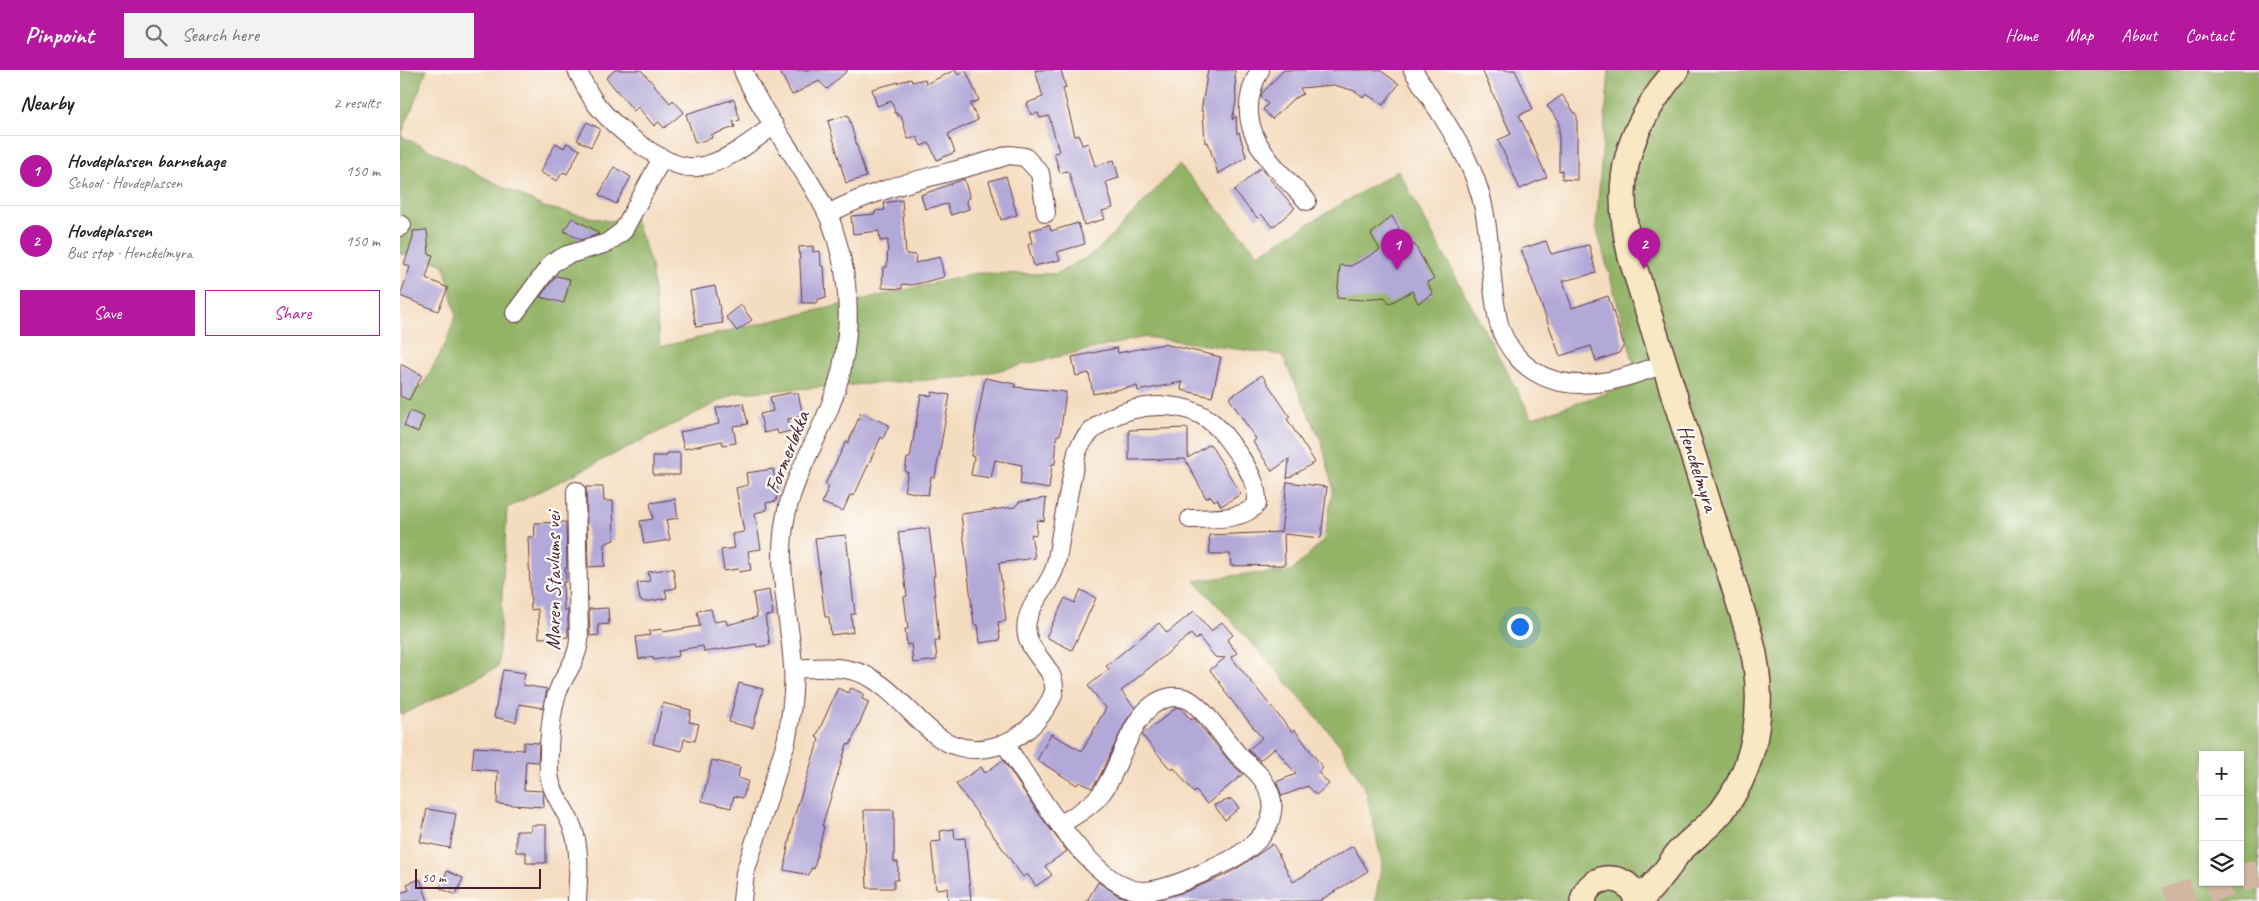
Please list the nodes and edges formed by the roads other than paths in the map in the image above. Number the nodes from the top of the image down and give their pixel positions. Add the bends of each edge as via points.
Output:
1 (578, 70) edge
2 (743, 70) edge
3 (1260, 70) edge
4 (1413, 70) edge
5 (1676, 70) edge
6 (774, 125) junction
7 (662, 158) junction
8 (1307, 201) dead end
9 (1046, 213) dead end
10 (828, 214) junction
11 (515, 313) dead end
12 (1664, 364) junction
13 (576, 491) dead end
14 (1190, 519) dead end
15 (794, 669) junction
16 (1005, 744) junction
17 (1061, 824) junction
18 (1677, 854) junction
19 (1621, 880) junction
20 (1580, 900) edge
21 (577, 901) edge
22 (742, 901) edge
23 (1638, 901) edge

1 - 7 street via 585,88 605,114
2 - 6 street, Formerløkka
3 - 8 street via 1249,96 1248,117 1254,138 1266,158
4 - 12 street via 1455,136 1475,178 1489,234 1498,322 1516,356 1540,375 1575,385 1596,384
5 - 12 street, Henckelmyra via 1658,92 1639,125 1629,150 1623,190 1623,218 1628,245
6 - 7 street via 715,163 679,166
6 - 10 street, Formerløkka
7 - 11 street via 623,231 607,243 552,263
9 - 10 street via 1040,173 1025,158 1009,155 885,189
10 - 15 street, Formerløkka via 846,288 847,333 836,389 794,486 785,520 782,582
12 - 18 street, Henckelmyra via 1746,622 1760,688 1755,736 1740,781 1721,813
13 - 21 street, Maren Stavlums vei via 580,641 575,662 556,698 549,766 552,783 570,820 576,842
14 - 16 street via 1238,515 1253,509 1256,504 1250,474 1215,424 1188,410 1161,406 1110,418 1081,442 1055,569 1026,623 1029,644 1053,680 1052,699 1032,726
15 - 16 street via 836,668 861,673 886,689 939,738 976,748
15 - 22 street, Formerløkka via 786,742 745,873
16 - 17 street
17 - 17 street via 1100,872 1123,887 1144,891 1170,885 1226,862 1264,833 1272,812 1269,790 1258,773 1197,706 1177,697 1158,702 1144,712 1100,795
18 - 19 street, Henckelmyra
18 - 23 street, Henckelmyra via 1668,869
19 - 20 street, Henckelmyra via 1612,878 1594,883
19 - 23 street via 1630,886

